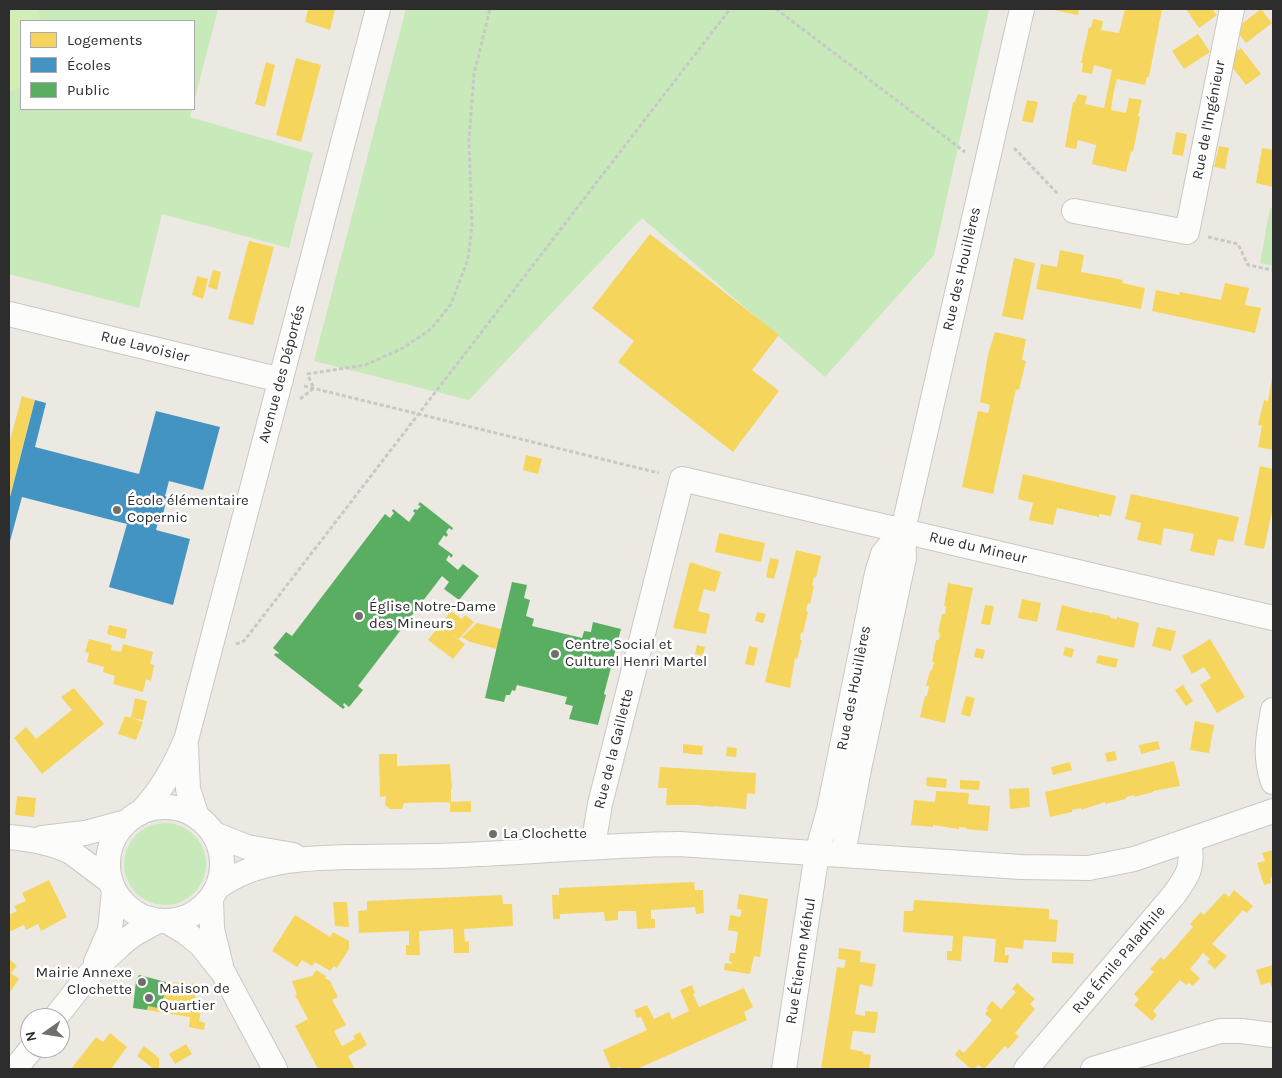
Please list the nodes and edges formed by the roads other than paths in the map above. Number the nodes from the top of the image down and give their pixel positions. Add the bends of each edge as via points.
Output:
1 (378, 9) edge
2 (1022, 9) edge
3 (1232, 9) edge
4 (1074, 211) road end
5 (9, 314) edge
6 (281, 380) junction
7 (682, 479) joint
8 (903, 530) junction
9 (1273, 618) edge
10 (1273, 710) edge
11 (186, 740) junction
12 (1273, 782) edge
13 (1273, 811) edge
14 (197, 817) junction
15 (133, 818) junction
16 (214, 834) junction
17 (19, 838) edge
18 (1189, 841) junction
19 (593, 846) junction
20 (818, 853) junction
21 (843, 854) junction
22 (317, 858) junction
23 (113, 886) junction
24 (215, 893) junction
25 (163, 922) junction
26 (224, 974) junction
27 (89, 975) junction
28 (63, 1008) edge
29 (1273, 1036) edge
30 (24, 1058) edge
31 (1034, 1067) edge
32 (15, 1069) edge
33 (275, 1069) edge
34 (784, 1069) edge
35 (1094, 1069) edge

1 - 6 street, Avenue des Déportés
2 - 8 street, Rue des Houillères
3 - 4 street, Rue de l'Ingénieur via 1187,232
5 - 6 street, Rue Lavoisier
6 - 11 street, Avenue des Déportés
7 - 8 street, Rue du Mineur
7 - 19 street, Rue de la Gaillette via 600,804
8 - 9 street, Rue du Mineur
8 - 20 street, Rue des Houillères via 884,554 877,573
8 - 21 street, Rue des Houillères via 904,558
10 - 12 street via 1266,748
11 - 14 street, Avenue des Déportés via 188,789
11 - 15 street, Avenue des Déportés via 154,799
13 - 18 street
14 - 15 street via 169,807 154,808
14 - 16 street
15 - 17 street via 85,833
15 - 23 street via 116,835 110,850 108,866
16 - 22 street via 247,846
16 - 24 street via 222,856 222,872
17 - 23 street via 71,852
18 - 21 street via 1122,862 1089,868 1021,867
18 - 31 street, Rue Émile Paladhile via 1191,863 1173,896
19 - 20 street via 679,844
19 - 22 street via 464,855
20 - 21 street
20 - 34 street, Rue Étienne Méhul
22 - 24 street via 260,866 236,876
23 - 25 street via 124,904 136,914
23 - 27 street via 110,930
24 - 25 street via 192,915
24 - 26 street via 212,929
25 - 26 street via 185,932 201,945
25 - 27 street via 126,940
26 - 33 street
27 - 28 street
29 - 35 street via 1220,1031
30 - 32 street

